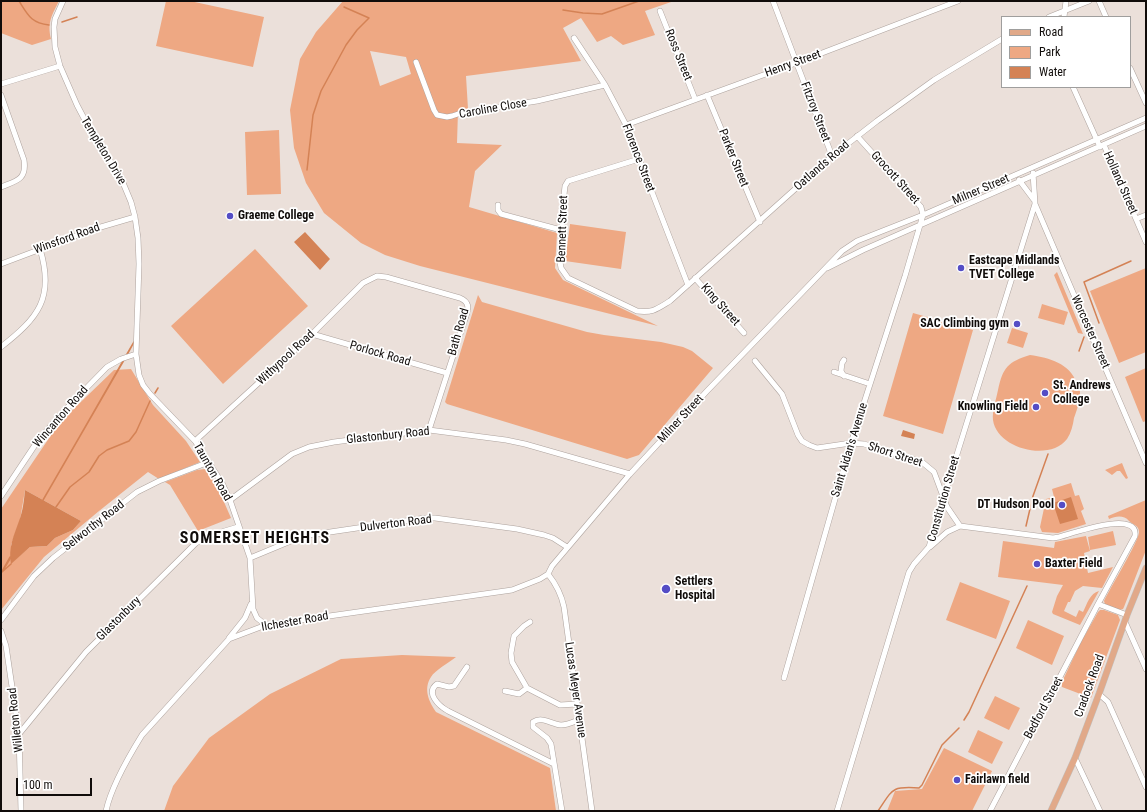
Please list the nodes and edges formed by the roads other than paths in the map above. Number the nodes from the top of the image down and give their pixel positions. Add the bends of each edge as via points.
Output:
1 (63, 1) edge
2 (773, 1) edge
3 (958, 1) edge
4 (1066, 1) edge
5 (1089, 1) edge
6 (1099, 1) edge
7 (660, 11) dead end
8 (1064, 11) junction
9 (1052, 16) edge
10 (1064, 16) edge
11 (1106, 16) edge
12 (574, 38) dead end
13 (1001, 40) edge
14 (416, 62) dead end
15 (796, 63) junction
16 (60, 66) junction
17 (1131, 70) edge
18 (1, 84) edge
19 (605, 85) junction
20 (1073, 88) edge
21 (1, 95) edge
22 (707, 95) junction
23 (695, 99) junction
24 (1146, 103) edge
25 (1146, 118) edge
26 (626, 125) junction
27 (1146, 126) edge
28 (857, 136) junction
29 (1097, 138) junction
30 (1102, 146) junction
31 (832, 156) junction
32 (638, 159) junction
33 (1031, 168) junction
34 (1016, 175) junction
35 (1033, 176) junction
36 (1019, 182) junction
37 (1, 186) edge
38 (1034, 202) junction
39 (498, 205) dead end
40 (923, 214) junction
41 (1146, 215) edge
42 (135, 217) junction
43 (1136, 219) junction
44 (760, 222) junction
45 (921, 224) junction
46 (562, 230) junction
47 (1146, 242) edge
48 (40, 249) junction
49 (1, 264) edge
50 (824, 270) junction
51 (377, 276) joint
52 (695, 278) junction
53 (688, 285) junction
54 (655, 311) joint
55 (744, 333) dead end
56 (312, 334) junction
57 (1, 347) edge
58 (136, 354) junction
59 (844, 360) dead end
60 (755, 361) dead end
61 (834, 372) dead end
62 (447, 373) junction
63 (844, 376) junction
64 (870, 384) junction
65 (429, 430) junction
66 (195, 441) junction
67 (851, 443) junction
68 (209, 462) junction
69 (1146, 463) edge
70 (630, 474) junction
71 (1, 496) edge
72 (944, 496) junction
73 (230, 500) junction
74 (960, 526) junction
75 (238, 527) junction
76 (567, 547) junction
77 (929, 547) junction
78 (250, 558) junction
79 (1146, 568) edge
80 (548, 574) junction
81 (251, 604) junction
82 (1098, 604) junction
83 (1127, 615) junction
84 (1, 620) edge
85 (530, 622) dead end
86 (1125, 622) junction
87 (266, 625) junction
88 (1, 631) edge
89 (229, 639) junction
90 (467, 667) dead end
91 (1146, 669) edge
92 (784, 678) dead end
93 (527, 688) junction
94 (505, 691) dead end
95 (1099, 694) junction
96 (577, 704) junction
97 (580, 720) junction
98 (20, 734) junction
99 (1075, 758) junction
100 (554, 764) junction
101 (1146, 787) edge
102 (21, 811) edge
103 (106, 811) edge
104 (562, 811) edge
105 (592, 811) edge
106 (837, 811) edge
107 (990, 811) edge
108 (1051, 811) edge
109 (1100, 811) edge

1 - 16 street, Templeton Drive via 54,27
2 - 15 street, Fitzroy Street
3 - 15 street, Henry Street
4 - 8 street
5 - 8 street
6 - 11 street
7 - 23 street, Ross Street
8 - 9 street
8 - 10 street
12 - 19 street, Florence Street
13 - 28 street, Oatlands Road via 934,80
14 - 19 street, Caroline Close via 434,110 437,115 447,117 537,101
15 - 22 street, Henry Street
15 - 31 street, Fitzroy Street
16 - 18 street
16 - 42 street, Templeton Drive via 87,124 121,178
17 - 24 street
19 - 26 street, Florence Street
20 - 29 street, Holland Street
21 - 37 street via 25,167 20,179
22 - 23 street, Henry Street
22 - 44 street, Parker Street
23 - 26 street, Henry Street
25 - 29 street, Milner Street
26 - 32 street, Florence Street
27 - 30 street, Milner Street
28 - 31 street, Oatlands Road
28 - 40 street, Grocott Street via 921,207
29 - 30 street, Holland Street
29 - 33 street, Milner Street
30 - 35 street, Milner Street
30 - 43 street, Holland Street
31 - 44 street, Oatlands Road
32 - 46 street, Bennett Street via 568,181 565,186
32 - 53 street, Florence Street
33 - 34 street, Milner Street
33 - 35 street, Worcester Street
34 - 36 street, Worcester Street
34 - 40 street, Milner Street
35 - 36 street, Milner Street
35 - 38 street, Worcester Street
36 - 38 street, Worcester Street
36 - 45 street, Milner Street
38 - 69 street, Worcester Street
38 - 72 street, Constitution Street
39 - 46 street via 501,214
40 - 45 street, Grocott Street
40 - 50 street, Milner Street via 849,246 835,256
41 - 43 street
42 - 48 street, Winsford Road
42 - 58 street, Templeton Drive via 139,264
43 - 47 street, Holland Street
44 - 52 street, Oatlands Road
45 - 50 street, Milner Street
45 - 64 street, Saint Aidan's Avenue
46 - 54 street, Bennett Street via 560,262 568,278 637,311
48 - 49 street, Winsford Road
48 - 57 street via 46,286 40,307 26,326
50 - 70 street, Milner Street
51 - 56 street, Withypool Road via 363,283
51 - 62 street, Bath Road via 460,298 468,304
52 - 53 street, Oatlands Road
52 - 55 street, King Street
53 - 54 street, Oatlands Road
56 - 62 street, Porlock Road
56 - 66 street, Withypool Road
58 - 66 street, Taunton Road via 143,385
58 - 71 street, Wincanton Road via 107,367 74,401 35,445
59 - 63 street via 841,371
60 - 67 street via 782,394 802,441 817,448
61 - 63 street
62 - 65 street, Bath Road
63 - 64 street
64 - 67 street, Saint Aidan's Avenue
65 - 70 street, Glastonbury Road via 525,444
65 - 73 street, Glastonbury Road via 309,447 292,454
66 - 68 street, Taunton Road
67 - 72 street, Short Street via 864,444 922,462 934,472
67 - 92 street, Saint Aidan's Avenue
68 - 73 street, Taunton Road
68 - 84 street, Selworthy Road via 159,481 131,497 52,558 34,576
70 - 76 street, Milner Street
72 - 74 street, Short Street via 947,507
72 - 77 street, Constitution Street
73 - 75 street, Taunton Road
74 - 77 street via 947,532
74 - 82 street, Bedford Street via 1053,538 1106,524 1125,524 1133,527 1136,532 1132,542
75 - 78 street, Taunton Road
75 - 98 street, Glastonbury via 208,536 196,543 86,652
76 - 78 street, Dulverton Road via 554,538 517,530 425,518 303,536
76 - 80 street, Milner Street
77 - 106 street, Constitution Street via 909,572
78 - 81 street, Taunton Road
79 - 83 main road, Cradock Road
80 - 87 street, Ilchester Road via 531,584 512,590
80 - 96 street, Lucas Meyer Avenue via 562,596
81 - 87 street via 254,614
81 - 89 street via 245,618
82 - 83 street
82 - 107 street, Bedford Street
83 - 86 main road, Cradock Road
85 - 93 street via 514,636 511,653 512,662
86 - 91 street
86 - 95 main road, Cradock Road
87 - 89 street, Ilchester Road
88 - 98 street, Willeton Road via 5,639
89 - 103 street, Ilchester Road via 142,735 108,800
90 - 100 street via 454,686 435,685 432,691 434,698 448,711
93 - 94 street via 520,694
93 - 96 street via 560,705
95 - 99 main road, Cradock Road
95 - 101 street via 1108,702
96 - 97 street, Lucas Meyer Avenue
97 - 100 street via 564,725 543,720 533,722 533,727 549,740
97 - 105 street, Lucas Meyer Avenue
98 - 102 street, Willeton Road
99 - 108 main road, Cradock Road
99 - 109 street
100 - 104 street

